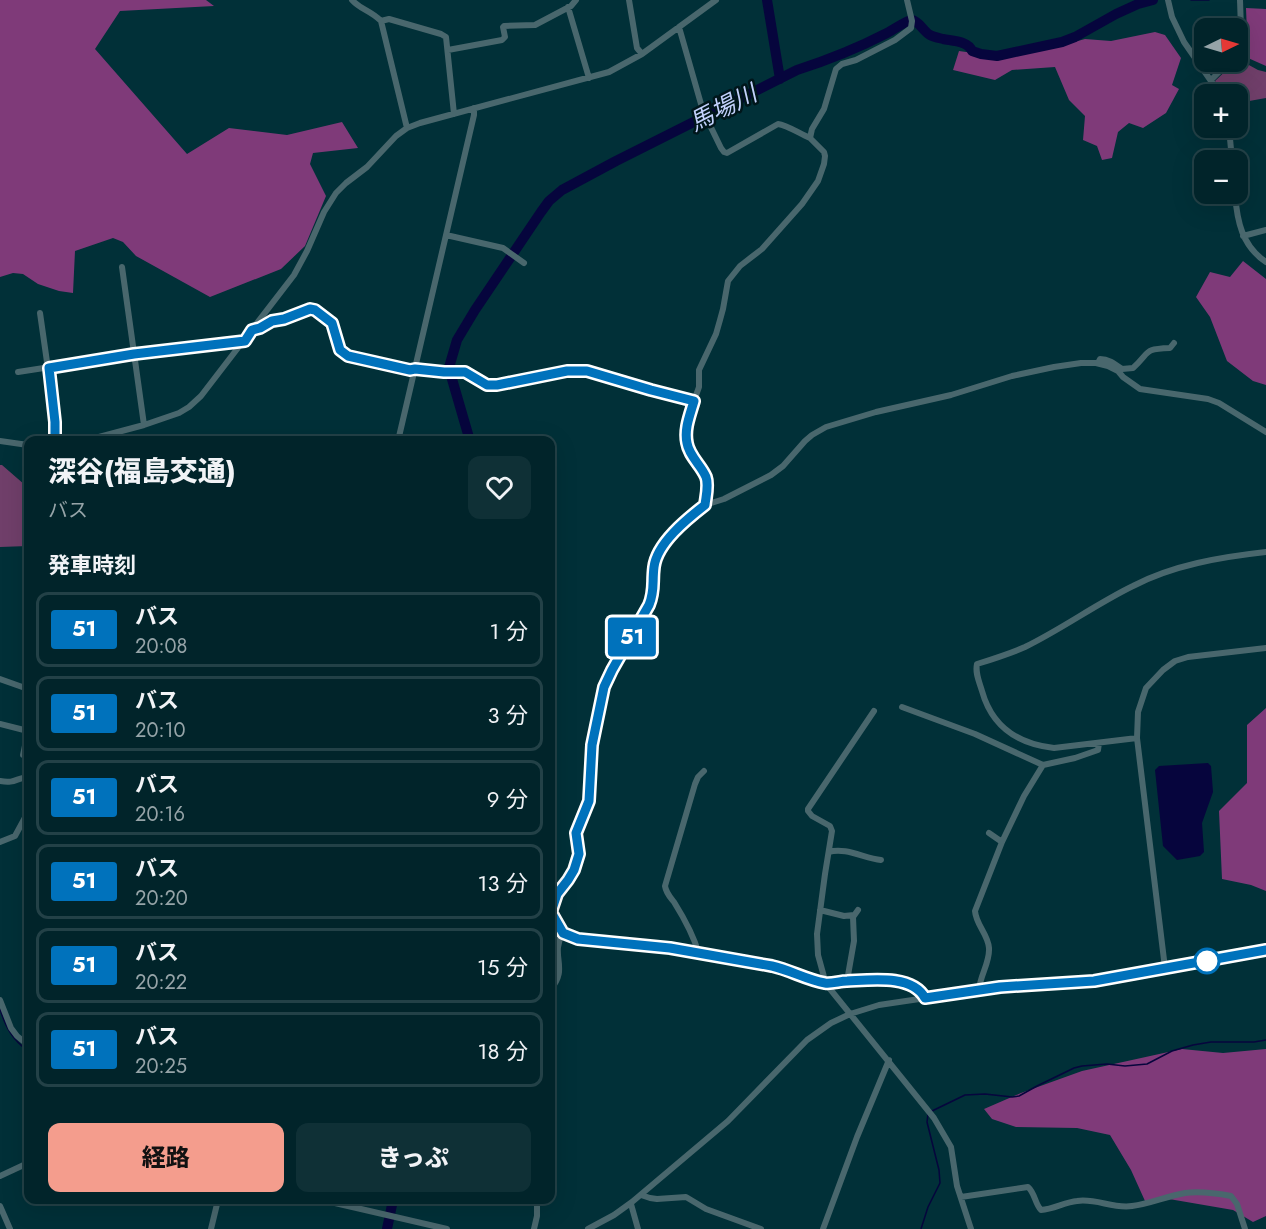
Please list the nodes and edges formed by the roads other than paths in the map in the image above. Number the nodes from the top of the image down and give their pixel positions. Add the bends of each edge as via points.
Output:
1 (352, 0) edge
2 (576, 0) edge
3 (629, 0) edge
4 (716, 0) edge
5 (908, 0) edge
6 (1167, 0) edge
7 (1240, 0) edge
8 (568, 7) junction
9 (1241, 18) edge
10 (381, 21) junction
11 (679, 27) junction
12 (448, 50) junction
13 (642, 54) junction
14 (1219, 72) edge
15 (589, 78) junction
16 (1211, 80) junction
17 (1214, 84) edge
18 (474, 108) junction
19 (454, 114) junction
20 (407, 128) junction
21 (810, 138) junction
22 (1236, 204) edge
23 (1266, 230) edge
24 (446, 236) junction
25 (1243, 237) junction
26 (1266, 262) edge
27 (524, 263) dead end
28 (122, 267) dead end
29 (40, 313) dead end
30 (252, 330) junction
31 (245, 341) junction
32 (1174, 343) dead end
33 (134, 354) junction
34 (1098, 363) junction
35 (49, 368) junction
36 (415, 369) junction
37 (18, 372) dead end
38 (694, 401) junction
39 (144, 424) junction
40 (1266, 432) edge
41 (55, 436) edge
42 (102, 436) edge
43 (399, 436) edge
44 (0, 441) edge
45 (24, 444) edge
46 (705, 505) junction
47 (1266, 552) edge
48 (1266, 648) edge
49 (0, 679) edge
50 (24, 688) edge
51 (903, 707) dead end
52 (874, 711) dead end
53 (0, 724) edge
54 (24, 730) edge
55 (1137, 738) junction
56 (1100, 743) junction
57 (24, 750) edge
58 (23, 755) dead end
59 (1043, 765) junction
60 (704, 771) dead end
61 (24, 777) edge
62 (0, 781) edge
63 (24, 819) edge
64 (989, 833) dead end
65 (0, 842) edge
66 (1002, 842) junction
67 (829, 852) junction
68 (881, 860) dead end
69 (555, 900) edge
70 (820, 910) junction
71 (555, 919) edge
72 (563, 933) junction
73 (1266, 950) edge
74 (699, 954) junction
75 (1165, 968) junction
76 (846, 981) junction
77 (555, 983) edge
78 (826, 984) junction
79 (978, 990) junction
80 (925, 998) junction
81 (0, 1000) edge
82 (849, 1014) junction
83 (24, 1042) edge
84 (889, 1060) junction
85 (24, 1165) edge
86 (0, 1176) edge
87 (641, 1195) junction
88 (961, 1197) junction
89 (217, 1204) edge
90 (339, 1204) edge
91 (537, 1204) edge
92 (631, 1204) junction
93 (0, 1206) edge
94 (10, 1229) edge
95 (211, 1229) edge
96 (447, 1229) edge
97 (534, 1229) edge
98 (588, 1229) edge
99 (638, 1229) edge
100 (761, 1229) edge
101 (823, 1229) edge
102 (971, 1229) edge
103 (1245, 1229) edge

1 - 10 street
2 - 8 street
3 - 13 street via 637,48
4 - 11 street
5 - 21 street via 911,28 836,69
6 - 16 street via 1184,42
7 - 9 street
8 - 12 street via 535,25 504,26 502,40
8 - 15 street
10 - 12 street via 389,19 443,34
10 - 20 street
11 - 13 street
11 - 21 street via 703,111 721,148 727,153 778,124
12 - 19 street
13 - 15 street
14 - 16 street
15 - 18 street
16 - 17 street
18 - 19 street
18 - 24 street
19 - 20 street
20 - 30 street via 336,193 294,275
21 - 38 street via 825,156 818,181 762,249 728,281 716,334 700,365
22 - 25 street
23 - 25 street
24 - 27 street via 502,248
24 - 36 street
25 - 26 street
28 - 33 street
29 - 35 street
30 - 31 street
30 - 36 street via 315,310 332,323 344,354
31 - 33 street
31 - 39 street via 189,407
32 - 34 street via 1170,348 1146,352 1133,368 1122,369 1104,359
33 - 35 street
33 - 39 street
34 - 40 street via 1118,371 1140,389 1219,403
34 - 46 street via 1028,372 832,425 804,441 768,477
35 - 37 street
35 - 41 street
36 - 38 street via 469,374 487,385 587,371
36 - 43 street
38 - 46 street via 686,440 706,477
39 - 42 street
44 - 45 street
46 - 69 street via 664,544 654,567 653,596 606,681 592,745 589,801 576,833 579,854
47 - 56 street via 1206,562 1143,581 1024,647 977,663 985,702 994,718 1022,741 1054,748
48 - 55 street via 1188,657 1163,670 1146,688 1138,712
49 - 50 street
51 - 59 street
52 - 67 street via 808,809 831,829
53 - 54 street
55 - 56 street
55 - 75 street
56 - 59 street via 1098,750
57 - 58 street
59 - 66 street
60 - 74 street via 695,784 665,886
61 - 62 street
63 - 65 street via 15,836
64 - 66 street
66 - 79 street via 975,912 989,945
67 - 68 street via 841,850
67 - 70 street
70 - 76 street via 844,916 856,913
70 - 78 street via 817,948
71 - 72 street
72 - 74 street via 580,940
72 - 77 street via 558,944 560,976
73 - 75 street
74 - 78 street via 788,969
75 - 79 street via 1094,981
76 - 78 street
76 - 80 street via 905,983
78 - 82 street
79 - 80 street
80 - 82 street
81 - 83 street via 13,1031
82 - 84 street
82 - 87 street via 807,1040 728,1120
84 - 88 street via 947,1139
84 - 101 street
85 - 86 street
87 - 92 street
87 - 100 street via 653,1199 686,1197 706,1209
88 - 102 street
88 - 103 street via 1028,1187 1041,1210 1048,1210 1076,1200 1130,1207 1184,1193 1210,1192 1231,1196
89 - 95 street
90 - 96 street
91 - 97 street
92 - 98 street
92 - 99 street
93 - 94 street

